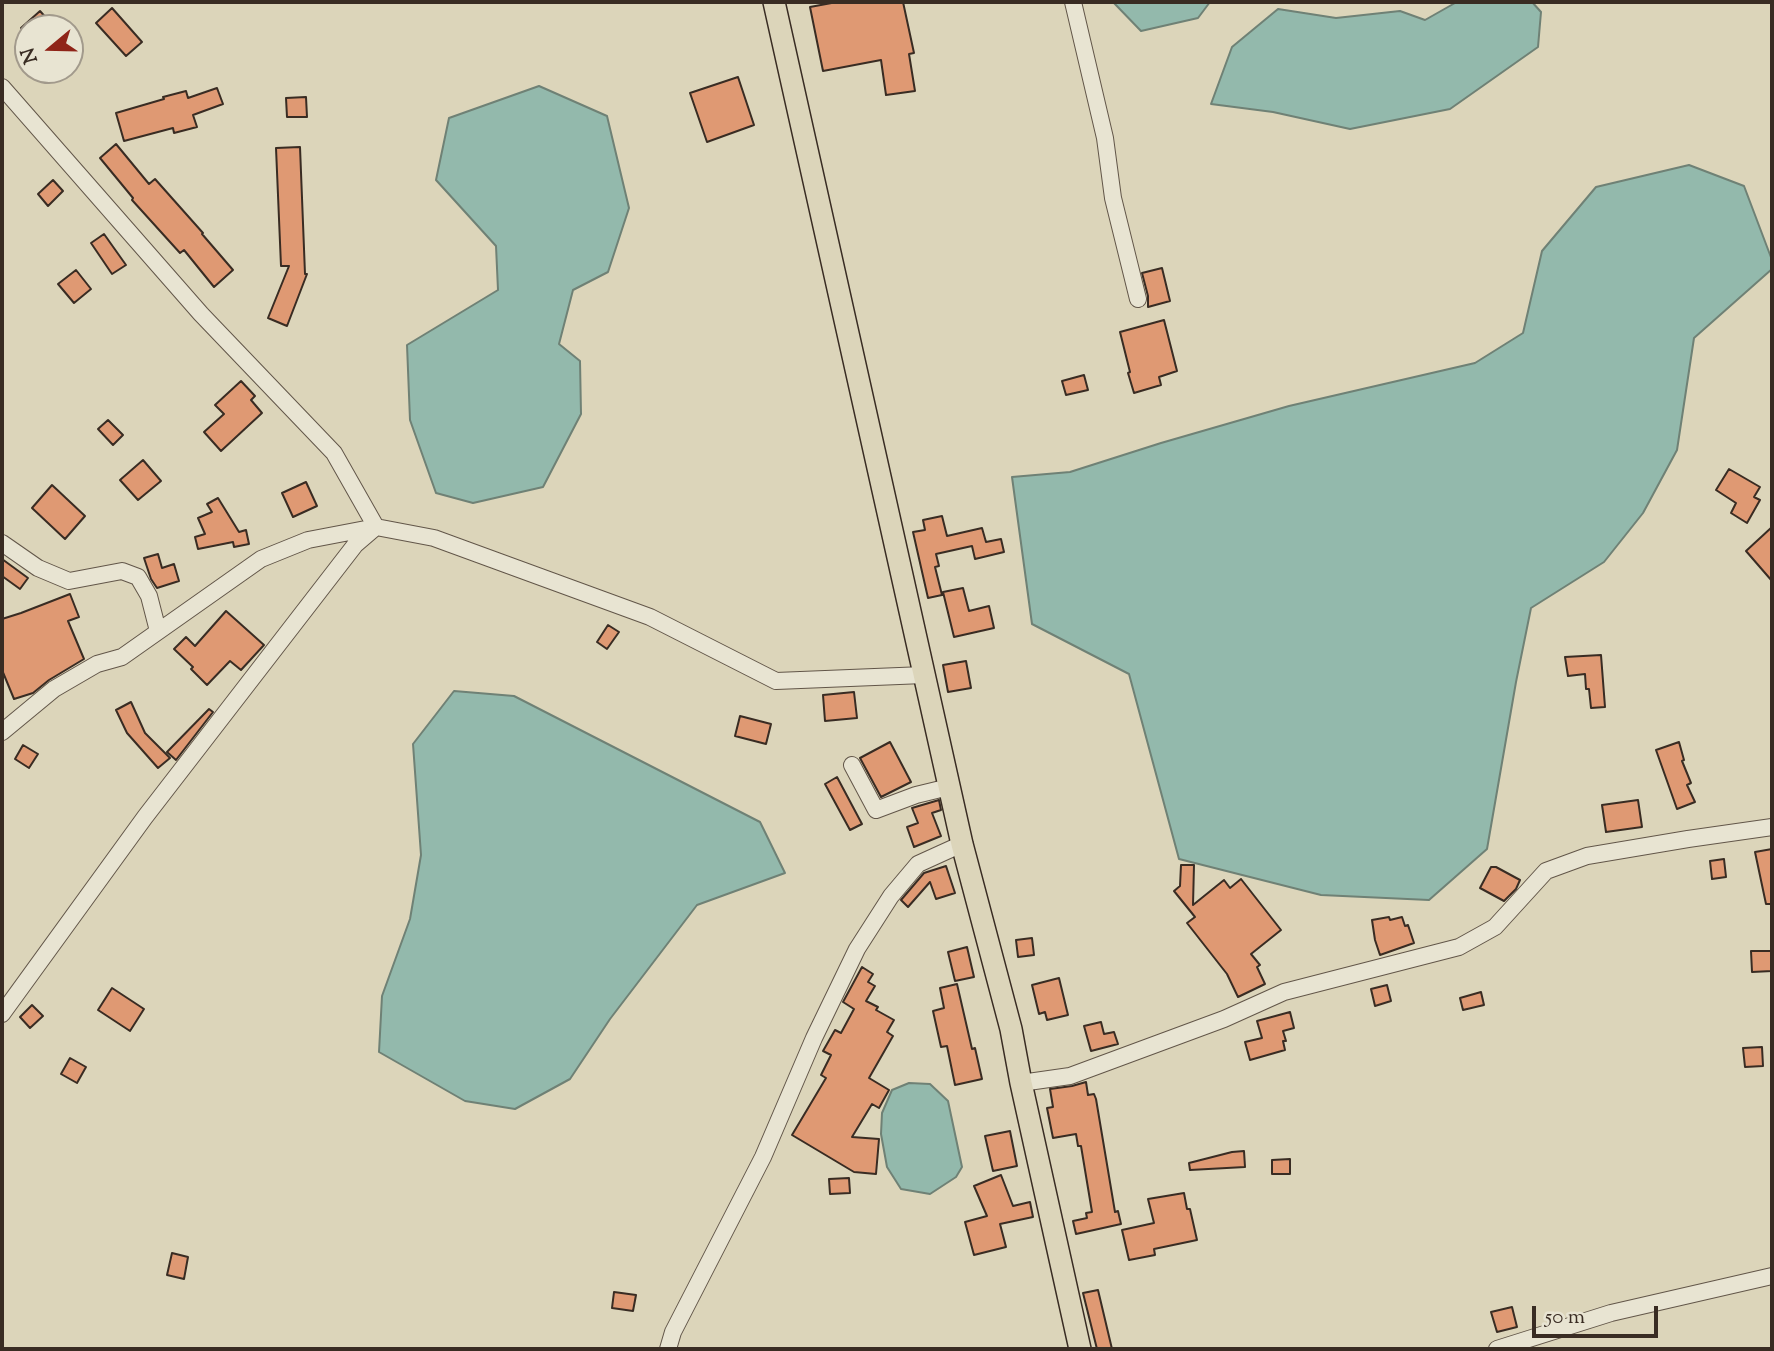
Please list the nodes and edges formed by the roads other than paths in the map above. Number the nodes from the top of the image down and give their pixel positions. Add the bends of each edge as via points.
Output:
1 (774, 2) edge
2 (1073, 2) edge
3 (2, 87) edge
4 (1138, 299) dead end
5 (376, 527) junction
6 (2, 543) edge
7 (158, 631) junction
8 (923, 675) junction
9 (2, 732) edge
10 (852, 765) dead end
11 (949, 786) junction
12 (1772, 827) edge
13 (962, 844) junction
14 (2, 1014) edge
15 (1021, 1083) junction
16 (1772, 1276) edge
17 (668, 1349) edge
18 (1080, 1349) edge
19 (1497, 1349) edge

1 - 8 main road
2 - 4 street
3 - 5 street via 201,314 334,453
5 - 7 street via 308,540 261,559
5 - 8 street via 434,538 650,617 776,681
5 - 14 street via 355,545 153,806
6 - 7 street via 38,568 69,581 122,571 138,577 149,596
7 - 9 street via 122,657 97,664 54,689
8 - 11 main road
10 - 11 street via 876,810
11 - 13 main road
12 - 15 street via 1587,856 1546,871 1495,927 1459,947 1284,992 1070,1076
13 - 15 main road
13 - 17 street via 918,864 857,949 763,1157
15 - 18 main road
16 - 19 street via 1611,1313

